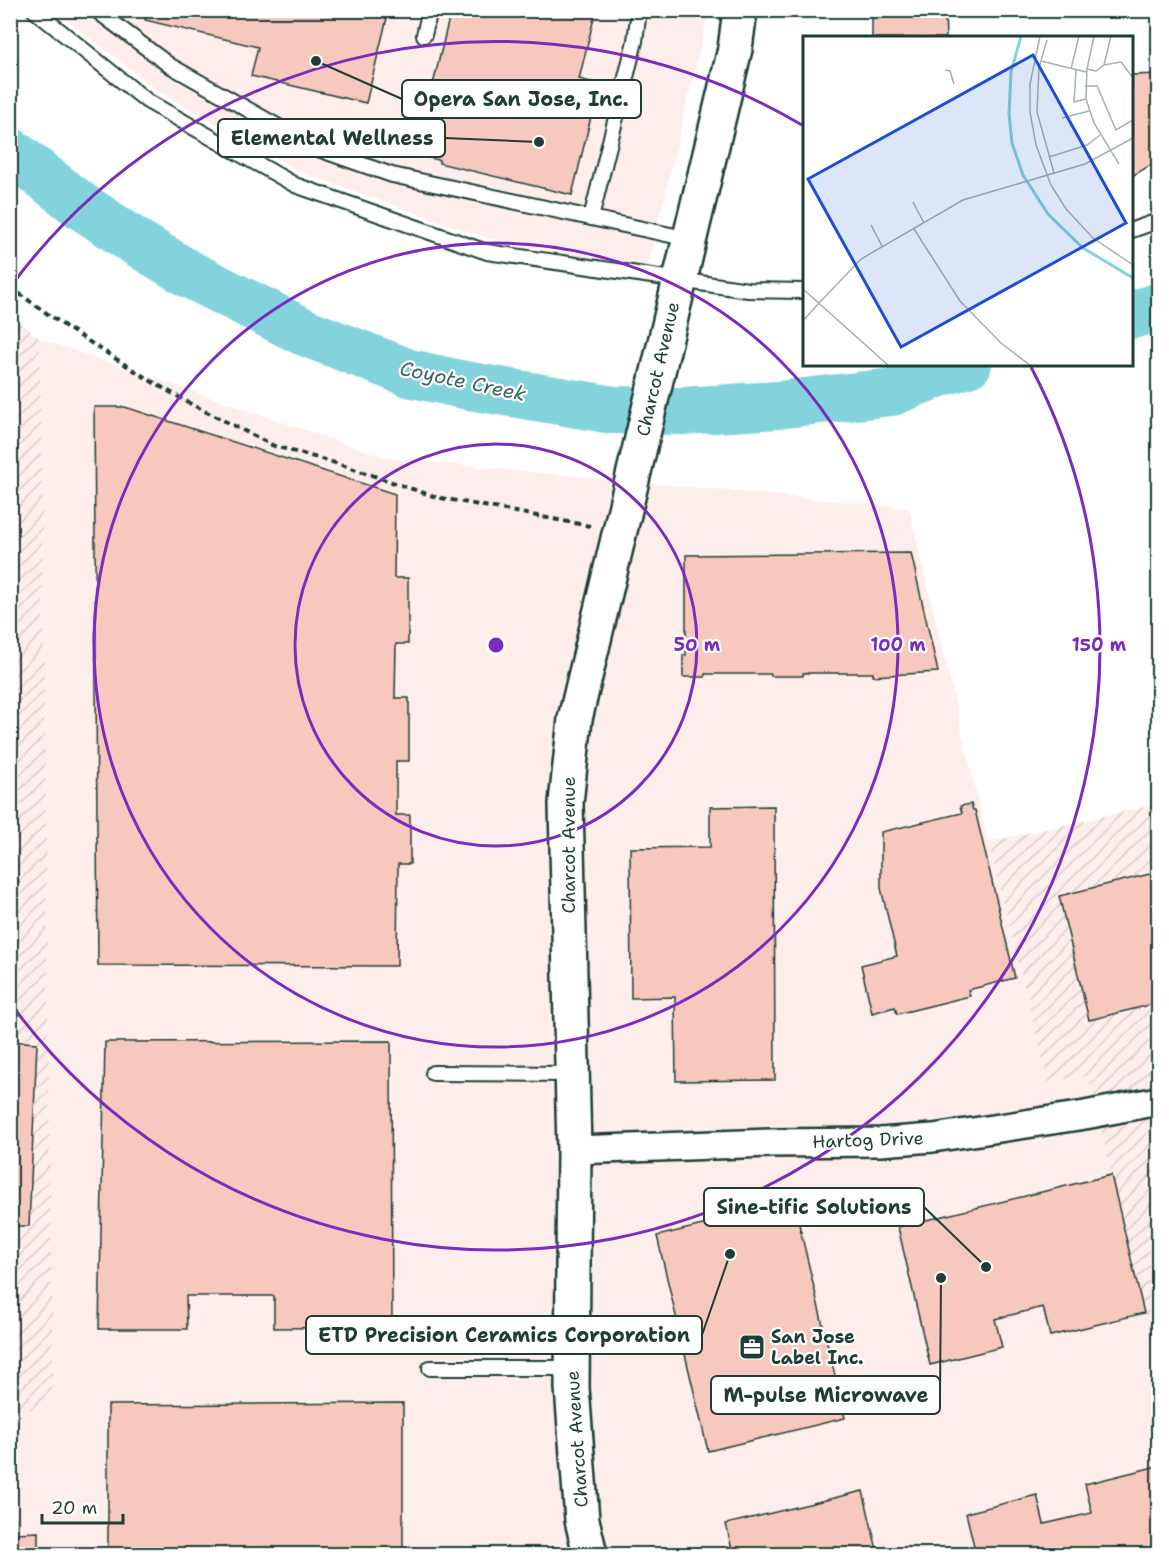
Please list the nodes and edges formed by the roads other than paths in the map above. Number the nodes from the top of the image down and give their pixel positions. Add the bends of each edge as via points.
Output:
1 (34, 10) edge
2 (96, 10) edge
3 (430, 10) edge
4 (639, 10) edge
5 (740, 10) edge
6 (424, 35) dead end
7 (591, 218) junction
8 (1158, 221) edge
9 (1133, 229) edge
10 (688, 239) junction
11 (676, 291) junction
12 (803, 291) edge
13 (433, 1073) dead end
14 (573, 1074) junction
15 (1158, 1101) edge
16 (574, 1150) junction
17 (430, 1368) dead end
18 (572, 1368) junction
19 (590, 1554) edge

1 - 11 lane via 147,101 295,185 487,252
2 - 7 lane via 169,65 318,149 392,176
3 - 6 lane
4 - 7 lane
5 - 10 street, Charcot Avenue via 735,49
7 - 10 lane
8 - 9 lane
10 - 11 street, Charcot Avenue
11 - 12 lane
11 - 14 street, Charcot Avenue via 575,719 567,799
13 - 14 lane
14 - 16 street, Charcot Avenue
15 - 16 street, Hartog Drive via 933,1138
16 - 18 street, Charcot Avenue
17 - 18 lane
18 - 19 street, Charcot Avenue via 582,1520

